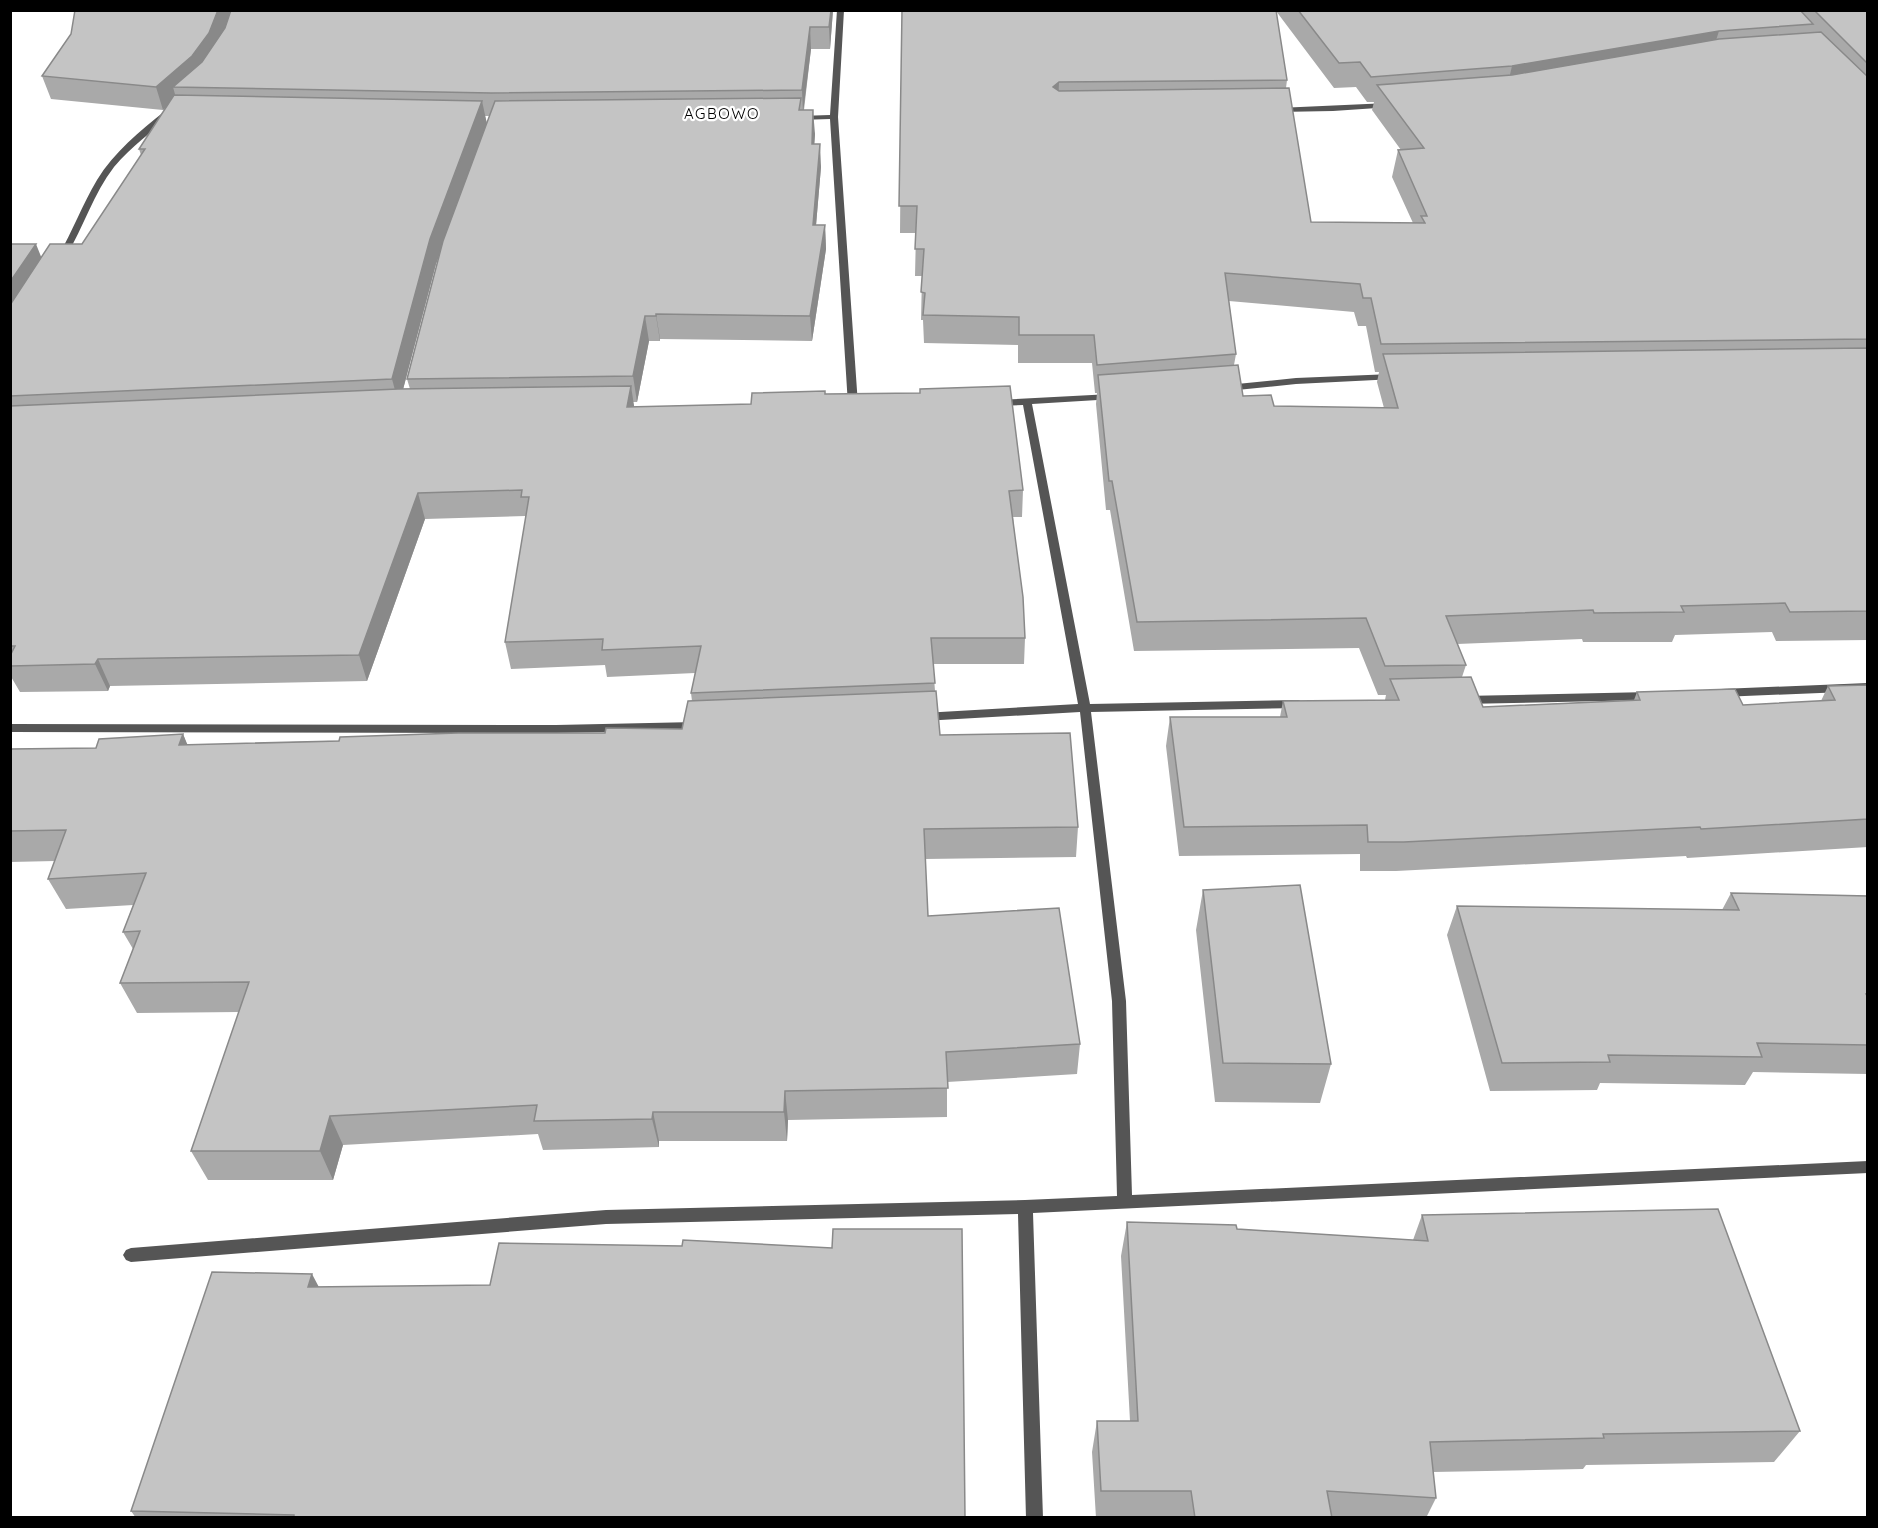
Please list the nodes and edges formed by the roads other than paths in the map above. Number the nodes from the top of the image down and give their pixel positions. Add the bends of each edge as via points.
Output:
1 (841, 10) edge
2 (1402, 104) edge
3 (1274, 110) edge
4 (176, 111) edge
5 (834, 117) junction
6 (788, 118) edge
7 (55, 267) edge
8 (1398, 377) edge
9 (1218, 389) edge
10 (1117, 397) edge
11 (1027, 402) junction
12 (980, 403) edge
13 (841, 405) edge
14 (853, 405) junction
15 (865, 405) edge
16 (1868, 687) edge
17 (1707, 693) edge
18 (1662, 695) edge
19 (1450, 700) edge
20 (1309, 703) edge
21 (1085, 708) junction
22 (909, 717) edge
23 (709, 725) edge
24 (10, 728) edge
25 (1868, 1167) edge
26 (1125, 1201) junction
27 (1025, 1207) junction
28 (131, 1255) dead end
29 (1035, 1518) edge

1 - 5 street
2 - 3 street
4 - 7 street via 142,131 116,160 95,189 74,237
5 - 6 street
5 - 14 street
8 - 9 street
10 - 11 street
11 - 12 street
11 - 21 street
13 - 14 street
14 - 15 street
16 - 17 street
18 - 19 street
20 - 21 street
21 - 22 street
21 - 26 street via 1119,1001
23 - 24 street via 556,729
25 - 26 street
26 - 27 street
27 - 28 street via 606,1217
27 - 29 street

